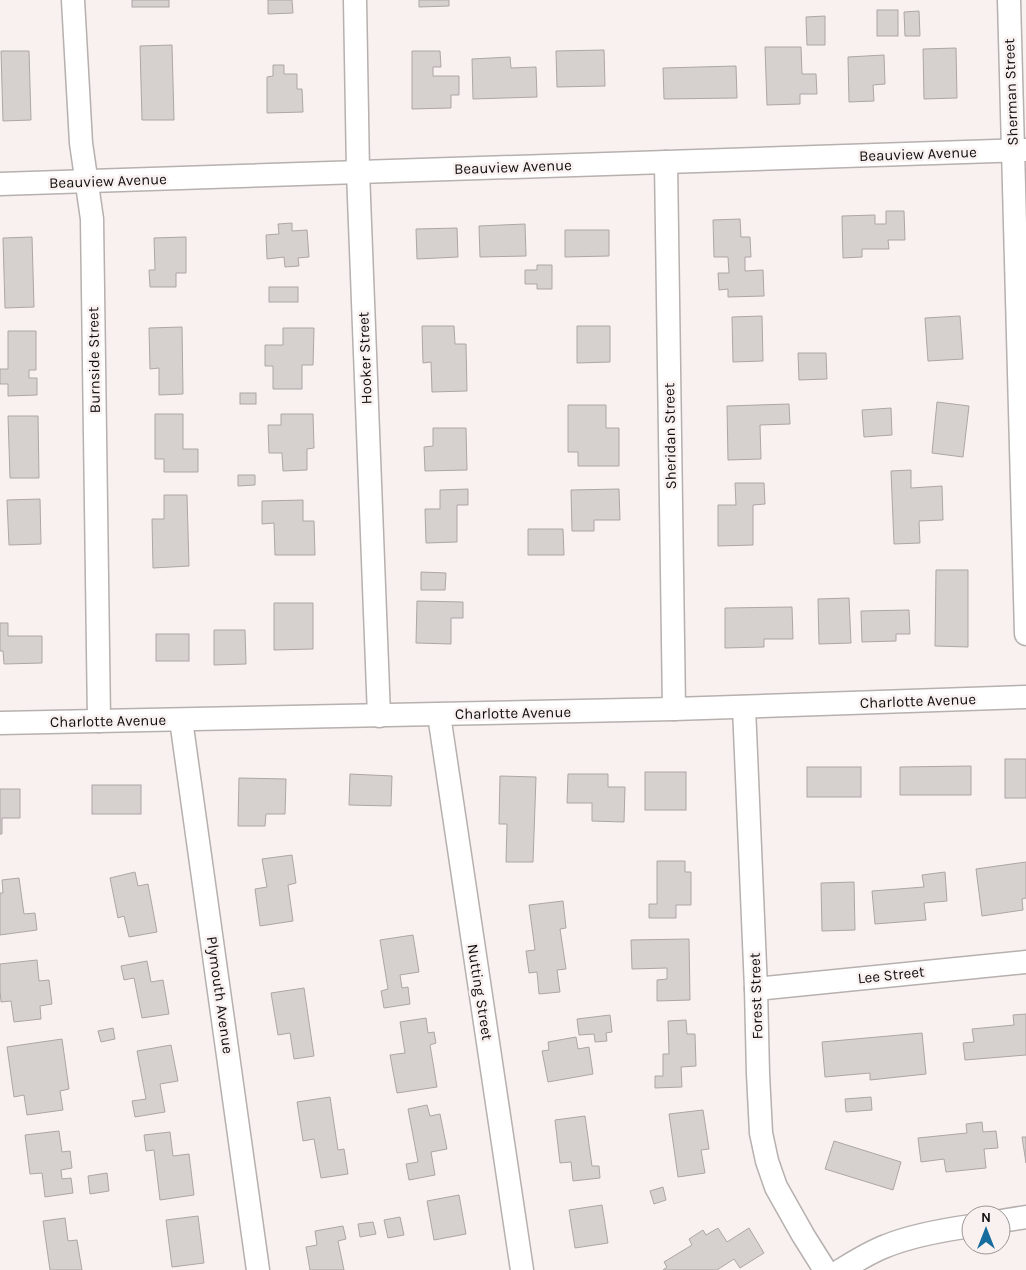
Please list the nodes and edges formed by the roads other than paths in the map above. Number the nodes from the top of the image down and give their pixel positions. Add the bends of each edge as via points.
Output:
1 (73, 0) edge
2 (355, 0) edge
3 (1009, 0) edge
4 (1019, 150) edge
5 (666, 162) junction
6 (358, 172) junction
7 (87, 181) junction
8 (0, 184) edge
9 (1026, 634) edge
10 (1026, 698) edge
11 (744, 707) junction
12 (674, 709) junction
13 (439, 715) junction
14 (379, 716) junction
15 (181, 720) junction
16 (99, 721) junction
17 (0, 723) edge
18 (1026, 962) edge
19 (756, 989) junction
20 (1026, 1217) edge
21 (1011, 1219) edge
22 (961, 1227) edge
23 (258, 1270) edge
24 (522, 1270) edge
25 (825, 1270) edge
26 (841, 1270) edge

1 - 7 street, Burnside Street via 81,143
2 - 6 street, Hooker Street
3 - 4 street, Sherman Street
4 - 5 street, Beauview Avenue
4 - 9 street, Sherman Street
5 - 6 street, Beauview Avenue
5 - 12 street, Sheridan Street
6 - 7 street, Beauview Avenue
6 - 14 street, Hooker Street
7 - 8 street, Beauview Avenue
7 - 16 street, Burnside Street via 92,219
10 - 11 street, Charlotte Avenue
11 - 12 street, Charlotte Avenue
11 - 19 street, Forest Street
12 - 13 street, Charlotte Avenue
13 - 14 street, Charlotte Avenue
13 - 24 street, Nutting Street
14 - 15 street, Charlotte Avenue
15 - 16 street, Charlotte Avenue
15 - 23 street, Plymouth Avenue
16 - 17 street, Charlotte Avenue
18 - 19 street, Lee Street
19 - 25 street, Forest Street via 760,1134 776,1188
20 - 21 street
22 - 26 street via 887,1245

